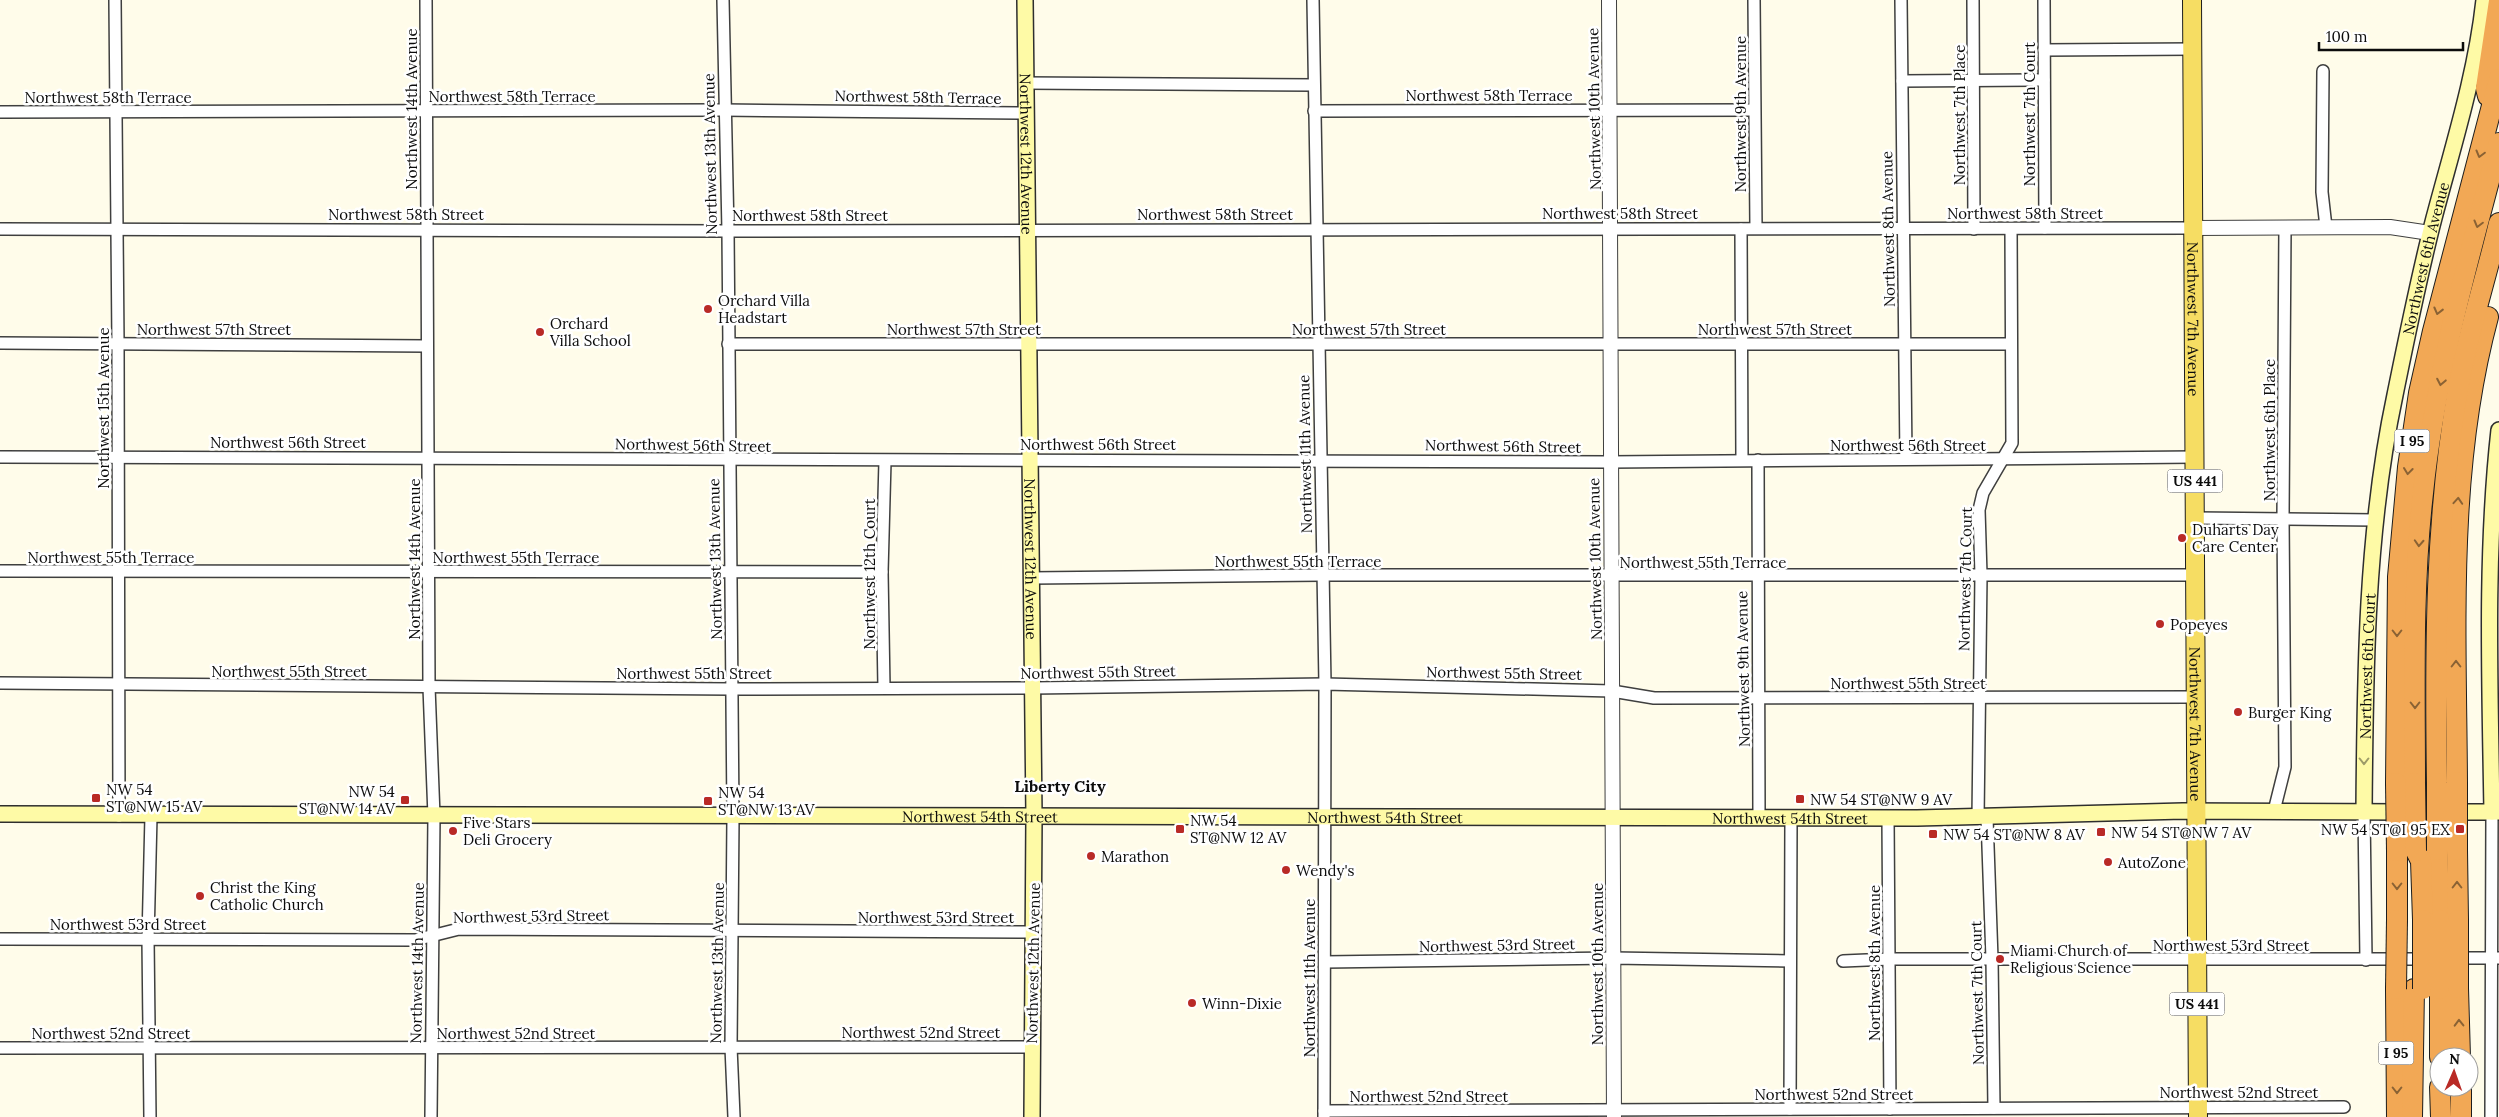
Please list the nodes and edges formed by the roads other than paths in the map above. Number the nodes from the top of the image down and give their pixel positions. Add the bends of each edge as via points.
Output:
1 (115, 0) edge
2 (426, 0) edge
3 (723, 0) edge
4 (1024, 0) edge
5 (1313, 0) edge
6 (1609, 0) edge
7 (1754, 0) edge
8 (1901, 0) edge
9 (1973, 0) edge
10 (2044, 0) edge
11 (2192, 0) edge
12 (2476, 0) edge
13 (2484, 0) edge
14 (2499, 1) edge
15 (2193, 49) junction
16 (2044, 50) junction
17 (2477, 56) junction
18 (2323, 71) dead end
19 (2499, 79) edge
20 (2044, 80) junction
21 (1902, 81) junction
22 (1973, 81) junction
23 (1025, 83) junction
24 (1314, 85) junction
25 (2492, 107) junction
26 (723, 110) junction
27 (1609, 110) junction
28 (1754, 110) junction
29 (1314, 111) junction
30 (0, 112) edge
31 (425, 112) junction
32 (114, 113) junction
33 (1025, 113) junction
34 (2499, 143) edge
35 (2499, 223) edge
36 (2326, 227) junction
37 (116, 228) junction
38 (1612, 228) junction
39 (1756, 228) junction
40 (2045, 228) junction
41 (2194, 228) junction
42 (2286, 228) junction
43 (0, 229) edge
44 (1742, 229) junction
45 (1902, 229) junction
46 (1974, 229) junction
47 (2011, 229) junction
48 (426, 230) junction
49 (1026, 230) junction
50 (1318, 230) junction
51 (728, 231) junction
52 (2430, 233) junction
53 (2499, 275) edge
54 (0, 343) edge
55 (118, 344) junction
56 (728, 344) junction
57 (1028, 344) junction
58 (1319, 344) junction
59 (1609, 344) junction
60 (1740, 344) junction
61 (1904, 344) junction
62 (2011, 344) junction
63 (427, 346) junction
64 (2499, 430) edge
65 (0, 457) edge
66 (428, 457) junction
67 (2195, 457) junction
68 (118, 458) junction
69 (1906, 458) junction
70 (1030, 459) junction
71 (1320, 460) junction
72 (1742, 460) junction
73 (1758, 460) junction
74 (2003, 460) junction
75 (729, 461) junction
76 (885, 461) junction
77 (1610, 462) junction
78 (2196, 518) junction
79 (2283, 518) junction
80 (2375, 520) junction
81 (0, 571) edge
82 (730, 571) junction
83 (119, 572) junction
84 (882, 572) junction
85 (429, 573) junction
86 (1322, 575) junction
87 (1981, 575) junction
88 (2196, 575) junction
89 (1611, 577) junction
90 (1757, 577) junction
91 (1031, 578) junction
92 (0, 683) edge
93 (1325, 684) junction
94 (119, 686) junction
95 (430, 687) junction
96 (884, 688) junction
97 (1032, 688) junction
98 (732, 689) junction
99 (1612, 691) junction
100 (2197, 697) junction
101 (1758, 698) junction
102 (1979, 698) junction
103 (2406, 783) junction
104 (2197, 811) junction
105 (2274, 811) junction
106 (2364, 812) junction
107 (2495, 812) edge
108 (0, 814) edge
109 (119, 816) junction
110 (150, 816) junction
111 (434, 816) junction
112 (1034, 816) junction
113 (733, 817) junction
114 (1323, 817) junction
115 (1614, 818) junction
116 (1760, 818) junction
117 (1791, 818) junction
118 (1888, 818) junction
119 (1983, 818) junction
120 (2447, 850) junction
121 (2426, 920) junction
122 (733, 930) junction
123 (1034, 932) junction
124 (433, 934) junction
125 (0, 939) edge
126 (148, 939) junction
127 (1613, 958) junction
128 (2495, 958) edge
129 (1890, 959) junction
130 (1992, 960) junction
131 (2197, 960) junction
132 (2366, 960) junction
133 (1790, 961) junction
134 (1843, 961) dead end
135 (1325, 962) junction
136 (2426, 989) junction
137 (731, 1047) junction
138 (1032, 1047) junction
139 (2438, 1047) edge
140 (2455, 1047) edge
141 (0, 1048) edge
142 (148, 1049) junction
143 (431, 1049) junction
144 (2440, 1097) edge
145 (2461, 1097) edge
146 (2344, 1106) dead end
147 (1994, 1108) junction
148 (1790, 1109) junction
149 (2494, 1110) edge
150 (1898, 1111) edge
151 (2198, 1112) edge
152 (1614, 1113) edge
153 (1324, 1114) edge
154 (150, 1117) edge
155 (431, 1117) edge
156 (734, 1117) edge
157 (1032, 1117) edge
158 (2397, 1117) edge
159 (2412, 1117) edge
160 (2426, 1117) edge
161 (2441, 1117) edge
162 (2461, 1117) edge

1 - 32 street, Northwest 15th Avenue
2 - 31 street, Northwest 14th Avenue
3 - 26 street, Northwest 13th Avenue
4 - 23 main road, Northwest 12th Avenue
5 - 24 street, Northwest 11th Avenue
6 - 27 street, Northwest 10th Avenue
7 - 28 street, Northwest 9th Avenue
8 - 21 street, Northwest 8th Avenue
9 - 22 street, Northwest 7th Place
10 - 16 street, Northwest 7th Court
11 - 15 main road, Northwest 7th Avenue / US 441
12 - 17 street, Northwest 6th Avenue
13 - 17 main road
14 - 25 highway via 2486,88
15 - 16 street
15 - 41 main road, Northwest 7th Avenue / US 441
16 - 20 street, Northwest 7th Court
17 - 52 main road, Northwest 6th Avenue
18 - 36 street via 2322,192
19 - 25 highway, I 95
20 - 22 street
20 - 40 street, Northwest 7th Court
21 - 22 street
21 - 45 street, Northwest 8th Avenue
22 - 46 street, Northwest 7th Place
23 - 24 street
23 - 33 main road, Northwest 12th Avenue
24 - 29 street, Northwest 11th Avenue
25 -> 103 highway, I 95 via 2433,331 2408,467 2398,577
26 - 31 street, Northwest 58th Terrace
26 - 33 street, Northwest 58th Terrace
26 - 51 street, Northwest 13th Avenue
27 - 28 street, Northwest 58th Terrace
27 - 29 street, Northwest 58th Terrace
27 - 38 street, Northwest 10th Avenue
28 - 39 street, Northwest 9th Avenue
29 - 50 street, Northwest 11th Avenue
30 - 32 street, Northwest 58th Terrace
31 - 32 street, Northwest 58th Terrace
31 - 48 street, Northwest 14th Avenue
32 - 37 street, Northwest 15th Avenue
33 - 49 main road, Northwest 12th Avenue
34 -> 103 highway via 2443,369 2423,492
35 - 120 highway, bridge via 2458,390 2440,527 2436,593 2437,782
36 - 42 street, Northwest 58th Street
36 - 52 street, Northwest 58th Street via 2390,227
37 - 43 street, Northwest 58th Street
37 - 48 street, Northwest 58th Street
37 - 55 street, Northwest 15th Avenue
38 - 44 street, Northwest 58th Street
38 - 50 street, Northwest 58th Street
38 - 59 street, Northwest 10th Avenue
39 - 44 street, Northwest 58th Street
39 - 45 street, Northwest 58th Street
40 - 41 street, Northwest 58th Street
40 - 47 street, Northwest 58th Street
41 - 42 street, Northwest 58th Street
41 - 67 main road, Northwest 7th Avenue / US 441
42 - 79 street, Northwest 6th Place
44 - 60 street
45 - 46 street, Northwest 58th Street
45 - 61 street, Northwest 8th Avenue
46 - 47 street, Northwest 58th Street
47 - 62 street, Northwest 7th Court
48 - 51 street, Northwest 58th Street
48 - 63 street, Northwest 14th Avenue
49 - 50 street, Northwest 58th Street
49 - 51 street, Northwest 58th Street
49 - 57 main road, Northwest 12th Avenue
50 - 58 street, Northwest 11th Avenue
51 - 56 street, Northwest 13th Avenue
52 - 80 main road, Northwest 6th Avenue via 2394,398
120 -> 53 highway, I 95, bridge via 2457,782 2455,549 2459,484 2485,328
54 - 55 street, Northwest 57th Street
55 - 63 street, Northwest 57th Street
55 - 68 street, Northwest 15th Avenue
56 - 57 street, Northwest 57th Street
56 - 75 street, Northwest 13th Avenue
57 - 58 street, Northwest 57th Street
57 - 70 main road, Northwest 12th Avenue
58 - 59 street, Northwest 57th Street
58 - 71 street, Northwest 11th Avenue
59 - 60 street, Northwest 57th Street
59 - 77 street, Northwest 10th Avenue
60 - 61 street, Northwest 57th Street
60 - 72 street
61 - 62 street, Northwest 57th Street
61 - 69 street, Northwest 8th Avenue
62 - 74 street, Northwest 7th Court via 2012,443
63 - 66 street, Northwest 14th Avenue
64 - 107 main road via 2493,502 2490,675
65 - 68 street, Northwest 56th Street
66 - 68 street, Northwest 56th Street
66 - 75 street, Northwest 56th Street
66 - 85 street, Northwest 14th Avenue
67 - 74 street, Northwest 56th Street
67 - 78 main road, Northwest 7th Avenue / US 441
68 - 83 street, Northwest 15th Avenue
69 - 73 street, Northwest 56th Street
69 - 74 street, Northwest 56th Street
70 - 71 street, Northwest 56th Street
70 - 76 street, Northwest 56th Street
70 - 91 main road, Northwest 12th Avenue
71 - 77 street, Northwest 56th Street
71 - 86 street, Northwest 11th Avenue
72 - 73 street, Northwest 56th Street
72 - 77 street, Northwest 56th Street
73 - 90 street, Northwest 9th Avenue
74 - 87 street, Northwest 7th Court via 1984,493 1979,510
75 - 76 street, Northwest 56th Street
75 - 82 street, Northwest 13th Avenue
76 - 84 street, Northwest 12th Court
77 - 89 street, Northwest 10th Avenue
78 - 79 street
78 - 88 main road, Northwest 7th Avenue / US 441
79 - 80 street
79 - 105 street, Northwest 6th Place via 2284,767
80 -> 106 main road, Northwest 6th Court via 2365,699
81 - 83 street, Northwest 55th Terrace
82 - 84 street, Northwest 55th Terrace
82 - 85 street, Northwest 55th Terrace
82 - 98 street, Northwest 13th Avenue
83 - 85 street, Northwest 55th Terrace
83 - 94 street, Northwest 15th Avenue
84 - 96 street, Northwest 12th Court
85 - 95 street, Northwest 14th Avenue
86 - 89 street, Northwest 55th Terrace
86 - 91 street, Northwest 55th Terrace
86 - 93 street, Northwest 11th Avenue
87 - 88 street, Northwest 55th Terrace
87 - 90 street, Northwest 55th Terrace
87 - 102 street, Northwest 7th Court
88 - 100 main road, Northwest 7th Avenue / US 441
89 - 90 street, Northwest 55th Terrace
89 - 99 street, Northwest 10th Avenue
90 - 101 street, Northwest 9th Avenue
91 - 97 main road, Northwest 12th Avenue
92 - 94 street, Northwest 55th Street
93 - 97 street, Northwest 55th Street
93 - 99 street, Northwest 55th Street
93 - 114 street, Northwest 11th Avenue
94 - 95 street, Northwest 55th Street
94 - 109 street, Northwest 15th Avenue
95 - 98 street, Northwest 55th Street
95 - 111 street, Northwest 14th Avenue
96 - 97 street, Northwest 55th Street
96 - 98 street, Northwest 55th Street
97 - 112 main road, Northwest 12th Avenue
98 - 113 street, Northwest 13th Avenue
99 - 101 street, Northwest 55th Street via 1654,698
99 - 115 street, Northwest 10th Avenue
100 - 102 street, Northwest 55th Street
100 - 104 main road, Northwest 7th Avenue / US 441
101 - 102 street, Northwest 55th Street
101 - 116 street, Northwest 9th Avenue
102 - 119 street, Northwest 7th Court
103 -> 121 highway, I 95, bridge via 2406,851
104 - 105 main road, Northwest 54th Street
104 - 119 main road, Northwest 54th Street
104 - 131 main road, Northwest 7th Avenue / US 441
105 - 106 main road, Northwest 54th Street
106 - 107 main road, Northwest 54th Street
106 - 132 street
107 - 128 street
108 - 109 main road, Northwest 54th Street
109 - 110 main road, Northwest 54th Street
110 - 111 main road, Northwest 54th Street
110 - 126 street
111 - 113 main road, Northwest 54th Street
111 - 124 street, Northwest 14th Avenue
112 - 113 main road, Northwest 54th Street
112 - 114 main road, Northwest 54th Street
112 - 123 main road, Northwest 12th Avenue
113 - 122 street, Northwest 13th Avenue
114 - 115 main road, Northwest 54th Street
114 - 135 street, Northwest 11th Avenue
115 - 116 main road, Northwest 54th Street
115 - 127 street, Northwest 10th Avenue
116 - 117 main road, Northwest 54th Street
117 - 118 main road, Northwest 54th Street
117 - 133 street
118 - 119 main road, Northwest 54th Street
118 - 129 street, Northwest 8th Avenue
119 - 130 street, Northwest 7th Court
121 -> 120 highway, I 95
121 - 136 highway, I 95, bridge
121 - 136 highway, I 95, bridge
122 - 123 street, Northwest 53rd Street
122 - 124 street, Northwest 53rd Street via 459,929
122 - 137 street, Northwest 13th Avenue
123 - 138 main road, Northwest 12th Avenue
124 - 126 street, Northwest 53rd Street via 415,940
124 - 143 street, Northwest 14th Avenue
125 - 126 street, Northwest 53rd Street
126 - 142 street
127 - 133 street, Northwest 53rd Street
127 - 135 street, Northwest 53rd Street
127 - 152 street, Northwest 10th Avenue
128 - 132 street, Northwest 53rd Street
128 - 149 street
129 - 130 street, Northwest 53rd Street
129 - 134 street, Northwest 53rd Street
129 - 150 street, Northwest 8th Avenue
130 - 131 street, Northwest 53rd Street
130 - 147 street, Northwest 7th Court
131 - 132 street, Northwest 53rd Street
131 - 151 main road, Northwest 7th Avenue / US 441
133 - 148 street
135 - 153 street, Northwest 11th Avenue
136 - 139 highway
140 -> 136 highway, I 95
136 -> 158 highway, I 95
136 - 159 highway
136 - 160 highway
137 - 138 street, Northwest 52nd Street
137 - 143 street, Northwest 52nd Street
137 - 156 street, Northwest 13th Avenue
138 - 157 main road, Northwest 12th Avenue
141 - 142 street, Northwest 52nd Street
142 - 143 street, Northwest 52nd Street
142 - 154 street
143 - 155 street, Northwest 14th Avenue
144 - 161 highway
145 - 162 highway
146 - 151 street, Northwest 52nd Street
147 - 150 street, Northwest 52nd Street
147 - 151 street, Northwest 52nd Street
148 - 150 street, Northwest 52nd Street
148 - 152 street, Northwest 52nd Street
152 - 153 street, Northwest 52nd Street

